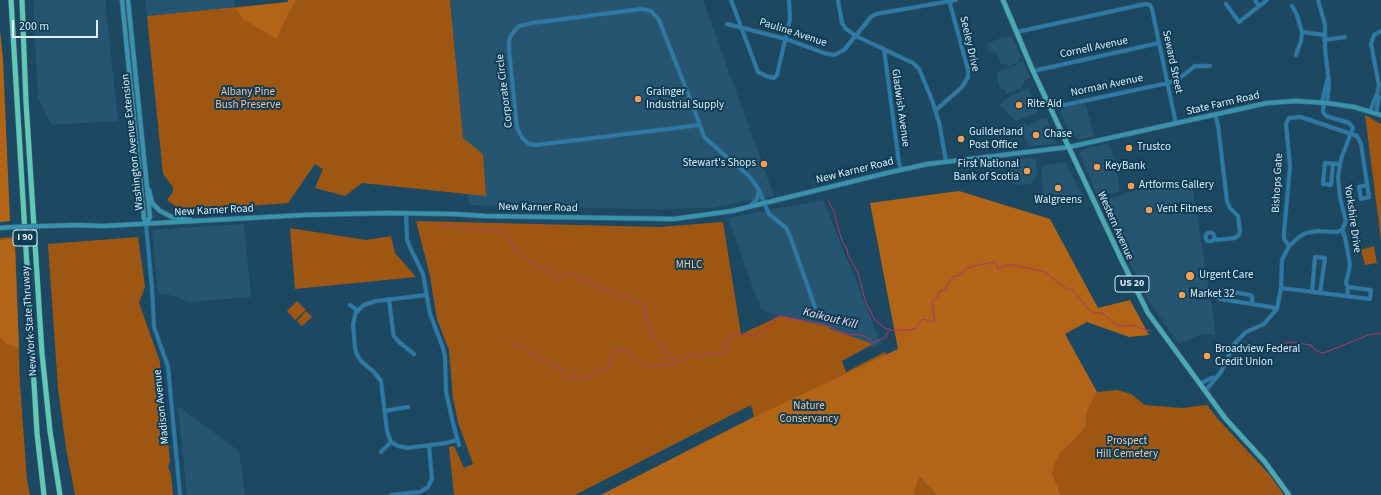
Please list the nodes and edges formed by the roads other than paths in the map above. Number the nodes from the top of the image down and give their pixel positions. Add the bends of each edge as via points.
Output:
1 (11, 0) edge
2 (22, 0) edge
3 (122, 0) edge
4 (128, 0) edge
5 (731, 0) edge
6 (789, 0) edge
7 (838, 0) edge
8 (956, 0) edge
9 (1003, 0) edge
10 (1255, 0) edge
11 (1266, 0) edge
12 (1315, 0) edge
13 (949, 1) edge
14 (1318, 2) edge
15 (1226, 4) dead end
16 (1260, 6) junction
17 (1292, 6) dead end
18 (726, 24) dead end
19 (741, 27) junction
20 (1381, 31) edge
21 (1017, 32) junction
22 (1302, 32) junction
23 (1324, 35) junction
24 (856, 36) junction
25 (1345, 37) dead end
26 (786, 39) junction
27 (1324, 40) junction
28 (1159, 43) junction
29 (884, 49) junction
30 (1296, 55) dead end
31 (1210, 66) dead end
32 (1033, 71) junction
33 (1168, 82) junction
34 (1378, 95) junction
35 (1324, 102) junction
36 (1050, 108) junction
37 (936, 110) junction
38 (1370, 111) junction
39 (1376, 113) junction
40 (1215, 115) junction
41 (1381, 115) edge
42 (1176, 124) junction
43 (700, 125) junction
44 (1351, 134) junction
45 (1069, 147) junction
46 (946, 161) junction
47 (1333, 164) junction
48 (1339, 164) junction
49 (144, 167) junction
50 (901, 169) junction
51 (1367, 185) junction
52 (759, 190) junction
53 (764, 203) junction
54 (750, 206) junction
55 (406, 214) junction
56 (202, 221) junction
57 (146, 224) junction
58 (0, 228) edge
59 (1342, 230) junction
60 (1215, 238) dead end
61 (1289, 246) junction
62 (1348, 287) junction
63 (1281, 288) junction
64 (1312, 292) junction
65 (1320, 293) junction
66 (427, 295) junction
67 (1347, 296) junction
68 (389, 299) junction
69 (1252, 304) junction
70 (350, 305) dead end
71 (815, 307) dead end
72 (1277, 309) junction
73 (358, 311) junction
74 (414, 354) dead end
75 (1214, 378) junction
76 (1199, 384) junction
77 (1205, 391) junction
78 (408, 407) dead end
79 (384, 411) junction
80 (457, 440) junction
81 (391, 442) junction
82 (459, 445) dead end
83 (429, 446) junction
84 (382, 452) dead end
85 (44, 495) edge
86 (60, 495) edge
87 (180, 495) edge
88 (391, 495) edge
89 (1289, 495) edge

1 - 85 highway, New York State Thruway / I 90 via 37,433
2 - 86 highway, New York State Thruway / I 90 via 42,354
3 - 57 main road, Washington Avenue Extension
4 - 49 main road, Washington Avenue Extension
5 - 19 street
6 - 26 street via 790,19
7 - 24 street via 842,23
8 - 13 street, Pauline Avenue
9 - 21 main road, Western Avenue / US 20
10 - 16 street
11 - 16 street
12 - 14 street
13 - 24 street, Pauline Avenue via 876,14 870,17
13 - 37 street, Seeley Drive via 968,70 968,79
14 - 23 street via 1325,25
15 - 16 street via 1239,22
17 - 22 street
18 - 19 street, Pauline Avenue
19 - 26 street, Pauline Avenue
19 - 26 street via 758,72 766,76 776,77
20 - 34 street via 1374,35 1371,44 1379,85
21 - 28 street, Seward Street via 1145,4 1152,9
21 - 32 main road, Western Avenue / US 20
22 - 23 street
22 - 30 street
23 - 27 street
24 - 26 street, Pauline Avenue via 844,50 834,55
24 - 29 street
25 - 27 street
27 - 35 street via 1328,77
28 - 32 street, Cornell Avenue
28 - 33 street, Seward Street
29 - 37 street via 915,64
29 - 50 street, Gladwish Avenue via 898,163
31 - 33 street, Norman Avenue via 1195,66 1181,77
32 - 36 main road, Western Avenue / US 20
33 - 36 street, Norman Avenue
33 - 42 street, Seward Street
34 - 38 street
34 - 39 street
35 - 38 main road, State Farm Road
35 - 40 main road, State Farm Road via 1267,103
35 - 44 street via 1324,114 1349,123 1353,128
36 - 45 main road, Western Avenue / US 20
37 - 46 street
38 - 39 main road, State Farm Road
39 - 41 main road, State Farm Road
40 - 42 main road, State Farm Road
40 - 60 street via 1227,202 1238,216 1240,231 1235,238
42 - 45 main road, State Farm Road
43 - 43 street, Corporate Circle via 659,20 651,12 642,9 532,23 519,26 511,35 509,50 517,128 529,144
43 - 52 street, Corporate Circle via 707,141 745,172
44 - 48 street, Yorkshire Drive
44 - 51 street via 1357,136 1360,141
44 - 61 street, Bishops Gate via 1301,118 1291,117 1288,120 1286,124 1290,166 1284,239
45 - 46 main road, New Karner Road
45 - 76 main road, Western Avenue / US 20 via 1140,298 1158,328
46 - 50 main road, New Karner Road
47 - 47 street via 1324,163 1323,184 1331,185
47 - 48 street
48 - 59 street, Yorkshire Drive via 1338,186 1346,221
49 - 56 main road via 151,199 157,209 172,217
49 - 57 main road, Washington Avenue Extension via 150,217
50 - 53 main road, New Karner Road
51 - 51 street via 1369,197 1362,199 1359,187
52 - 53 street, Corporate Circle
52 - 54 street via 757,199
53 - 54 main road, New Karner Road
53 - 71 street, Corporate Circle via 769,214 786,228 790,236
54 - 55 main road, New Karner Road via 719,213 663,219
55 - 56 main road, New Karner Road via 304,215
55 - 66 street via 407,239 423,274
56 - 57 main road, New Karner Road
57 - 58 main road, New Karner Road, bridge
57 - 87 street, Madison Avenue via 154,327 167,363
59 - 61 street via 1309,232
59 - 62 street, Yorkshire Drive via 1350,265 1346,283
61 - 63 street via 1282,260
62 - 67 street, Yorkshire Drive
62 - 67 street via 1371,290 1370,299
63 - 64 street
63 - 72 street
64 - 65 street
64 - 65 street via 1315,257 1325,258
65 - 67 street
66 - 68 street
66 - 80 street via 433,324 445,357 446,392
68 - 73 street via 368,303
68 - 74 street via 394,336
69 - 69 street via 1250,295 1222,290 1218,293 1220,299
69 - 72 street
70 - 73 street
72 - 75 street via 1264,324 1242,336 1233,346 1221,372
73 - 79 street via 353,324 355,348 362,362 381,381
75 - 76 street
75 - 77 street
76 - 77 main road, Western Avenue / US 20
77 - 89 main road, Western Avenue / US 20 via 1225,418 1265,462
78 - 79 street
79 - 81 street
80 - 82 street
80 - 83 street
81 - 83 street via 407,448
81 - 84 street
83 - 88 street via 432,479 428,487 420,492

